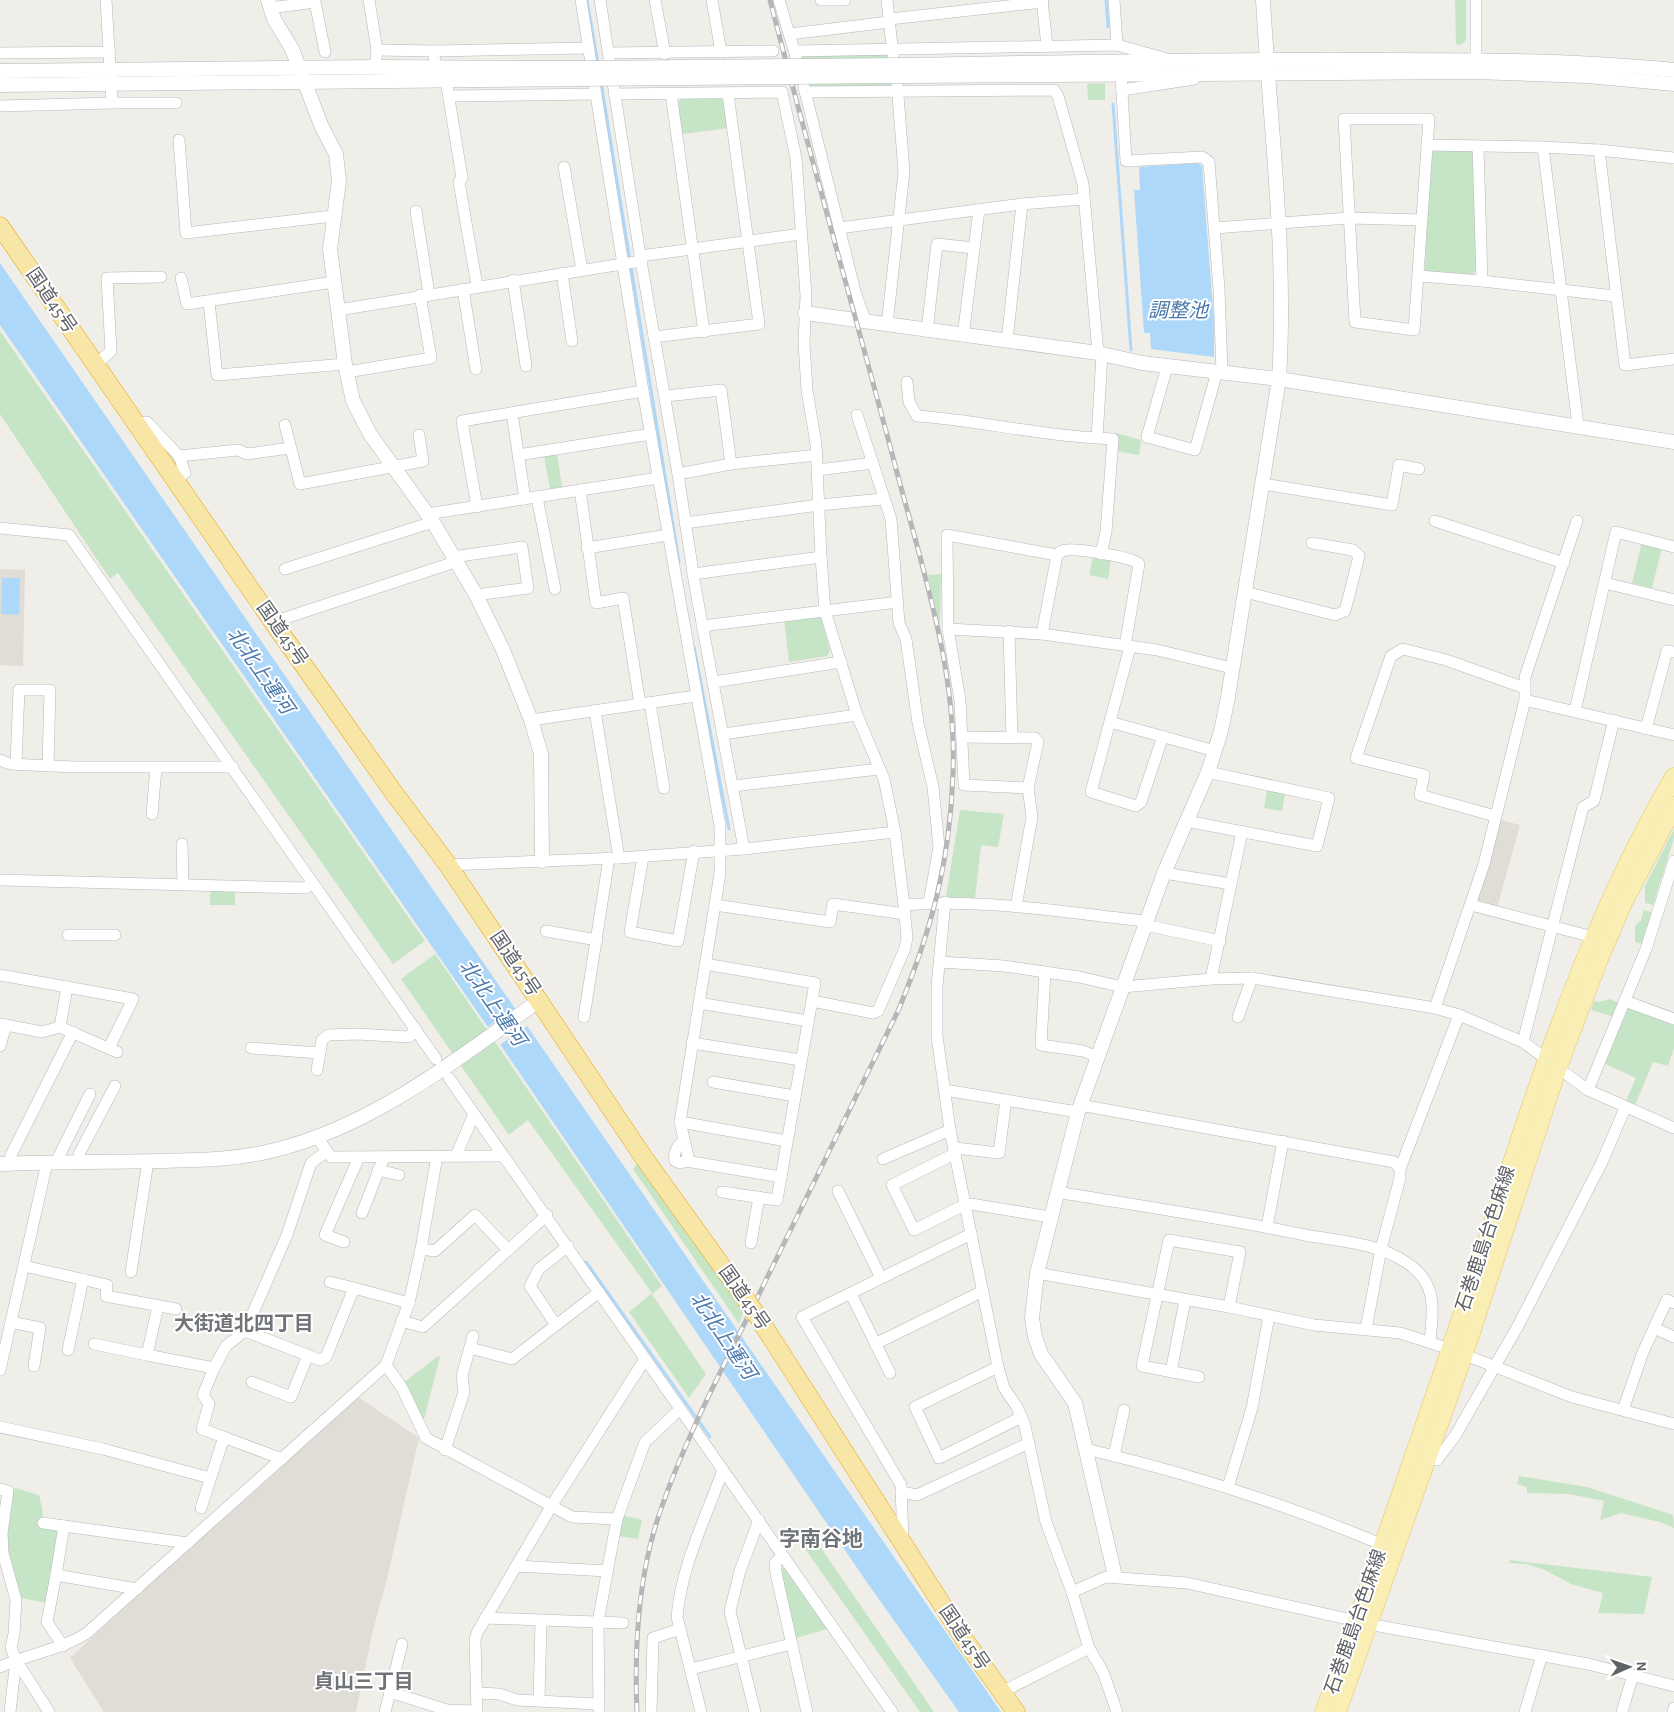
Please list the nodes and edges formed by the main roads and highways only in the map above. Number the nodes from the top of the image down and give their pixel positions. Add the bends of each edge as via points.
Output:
1 (0, 226) edge
2 (1674, 777) edge
3 (1674, 806) edge
4 (1553, 1063) junction
5 (1457, 1352) junction
6 (1364, 1623) junction
7 (1016, 1712) edge
8 (1324, 1712) edge
9 (1337, 1712) edge

1 - 7 highway, 国道45号, bridge via 273,622 448,865 533,1005 758,1317 966,1642
2 - 4 main road, 石巻鹿島台色麻線 via 1644,830 1593,937
3 - 4 main road, 石巻鹿島台色麻線 via 1623,903
4 - 5 main road, 石巻鹿島台色麻線
5 - 6 main road, 石巻鹿島台色麻線
5 - 6 main road, 石巻鹿島台色麻線 via 1383,1545
6 - 8 main road, 石巻鹿島台色麻線
6 - 9 main road, 石巻鹿島台色麻線

